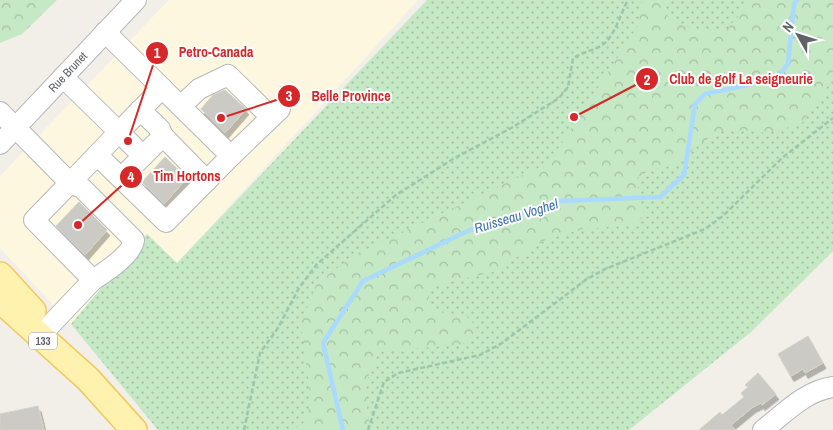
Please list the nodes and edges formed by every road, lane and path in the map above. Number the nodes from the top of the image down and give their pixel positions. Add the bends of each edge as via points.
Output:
1 (136, 0) edge
2 (628, 0) edge
3 (105, 32) junction
4 (63, 77) junction
5 (162, 88) junction
6 (181, 106) junction
7 (140, 110) junction
8 (0, 112) edge
9 (833, 118) edge
10 (15, 128) junction
11 (119, 132) junction
12 (163, 136) junction
13 (0, 144) edge
14 (97, 155) junction
15 (143, 156) junction
16 (231, 156) junction
17 (121, 178) junction
18 (207, 181) junction
19 (70, 183) junction
20 (114, 247) dead end
21 (0, 275) edge
22 (93, 280) junction
23 (0, 300) edge
24 (43, 332) junction
25 (833, 387) edge
26 (134, 430) edge
27 (244, 430) edge
28 (368, 430) edge
29 (763, 430) edge

1 - 3 street, Rue Brunet
2 - 27 path via 611,35 600,46 573,58 568,87 559,98 396,194 318,264 299,288 278,328 260,353
3 - 4 street, Rue Brunet
3 - 5 street
4 - 10 street, Rue Brunet
4 - 11 street
5 - 6 street
5 - 7 street
6 - 16 street
6 - 16 street via 199,89 228,75 276,112
7 - 11 street
7 - 12 street
8 - 10 street
9 - 28 path via 782,158 724,216 705,229 587,279 502,343 480,355 398,372 384,382
10 - 13 street, Rue Brunet
10 - 19 street
11 - 14 street
11 - 15 street
12 - 15 street
12 - 18 street
14 - 17 street
14 - 19 street
15 - 17 street
16 - 18 street
17 - 18 street via 166,222
19 - 22 street via 34,220
19 - 22 street via 82,188 134,240 116,264
20 - 22 street via 104,257
21 - 24 main road, 133
22 - 24 street
23 - 24 main road, 133
24 - 26 main road, 133
25 - 29 street via 803,398

